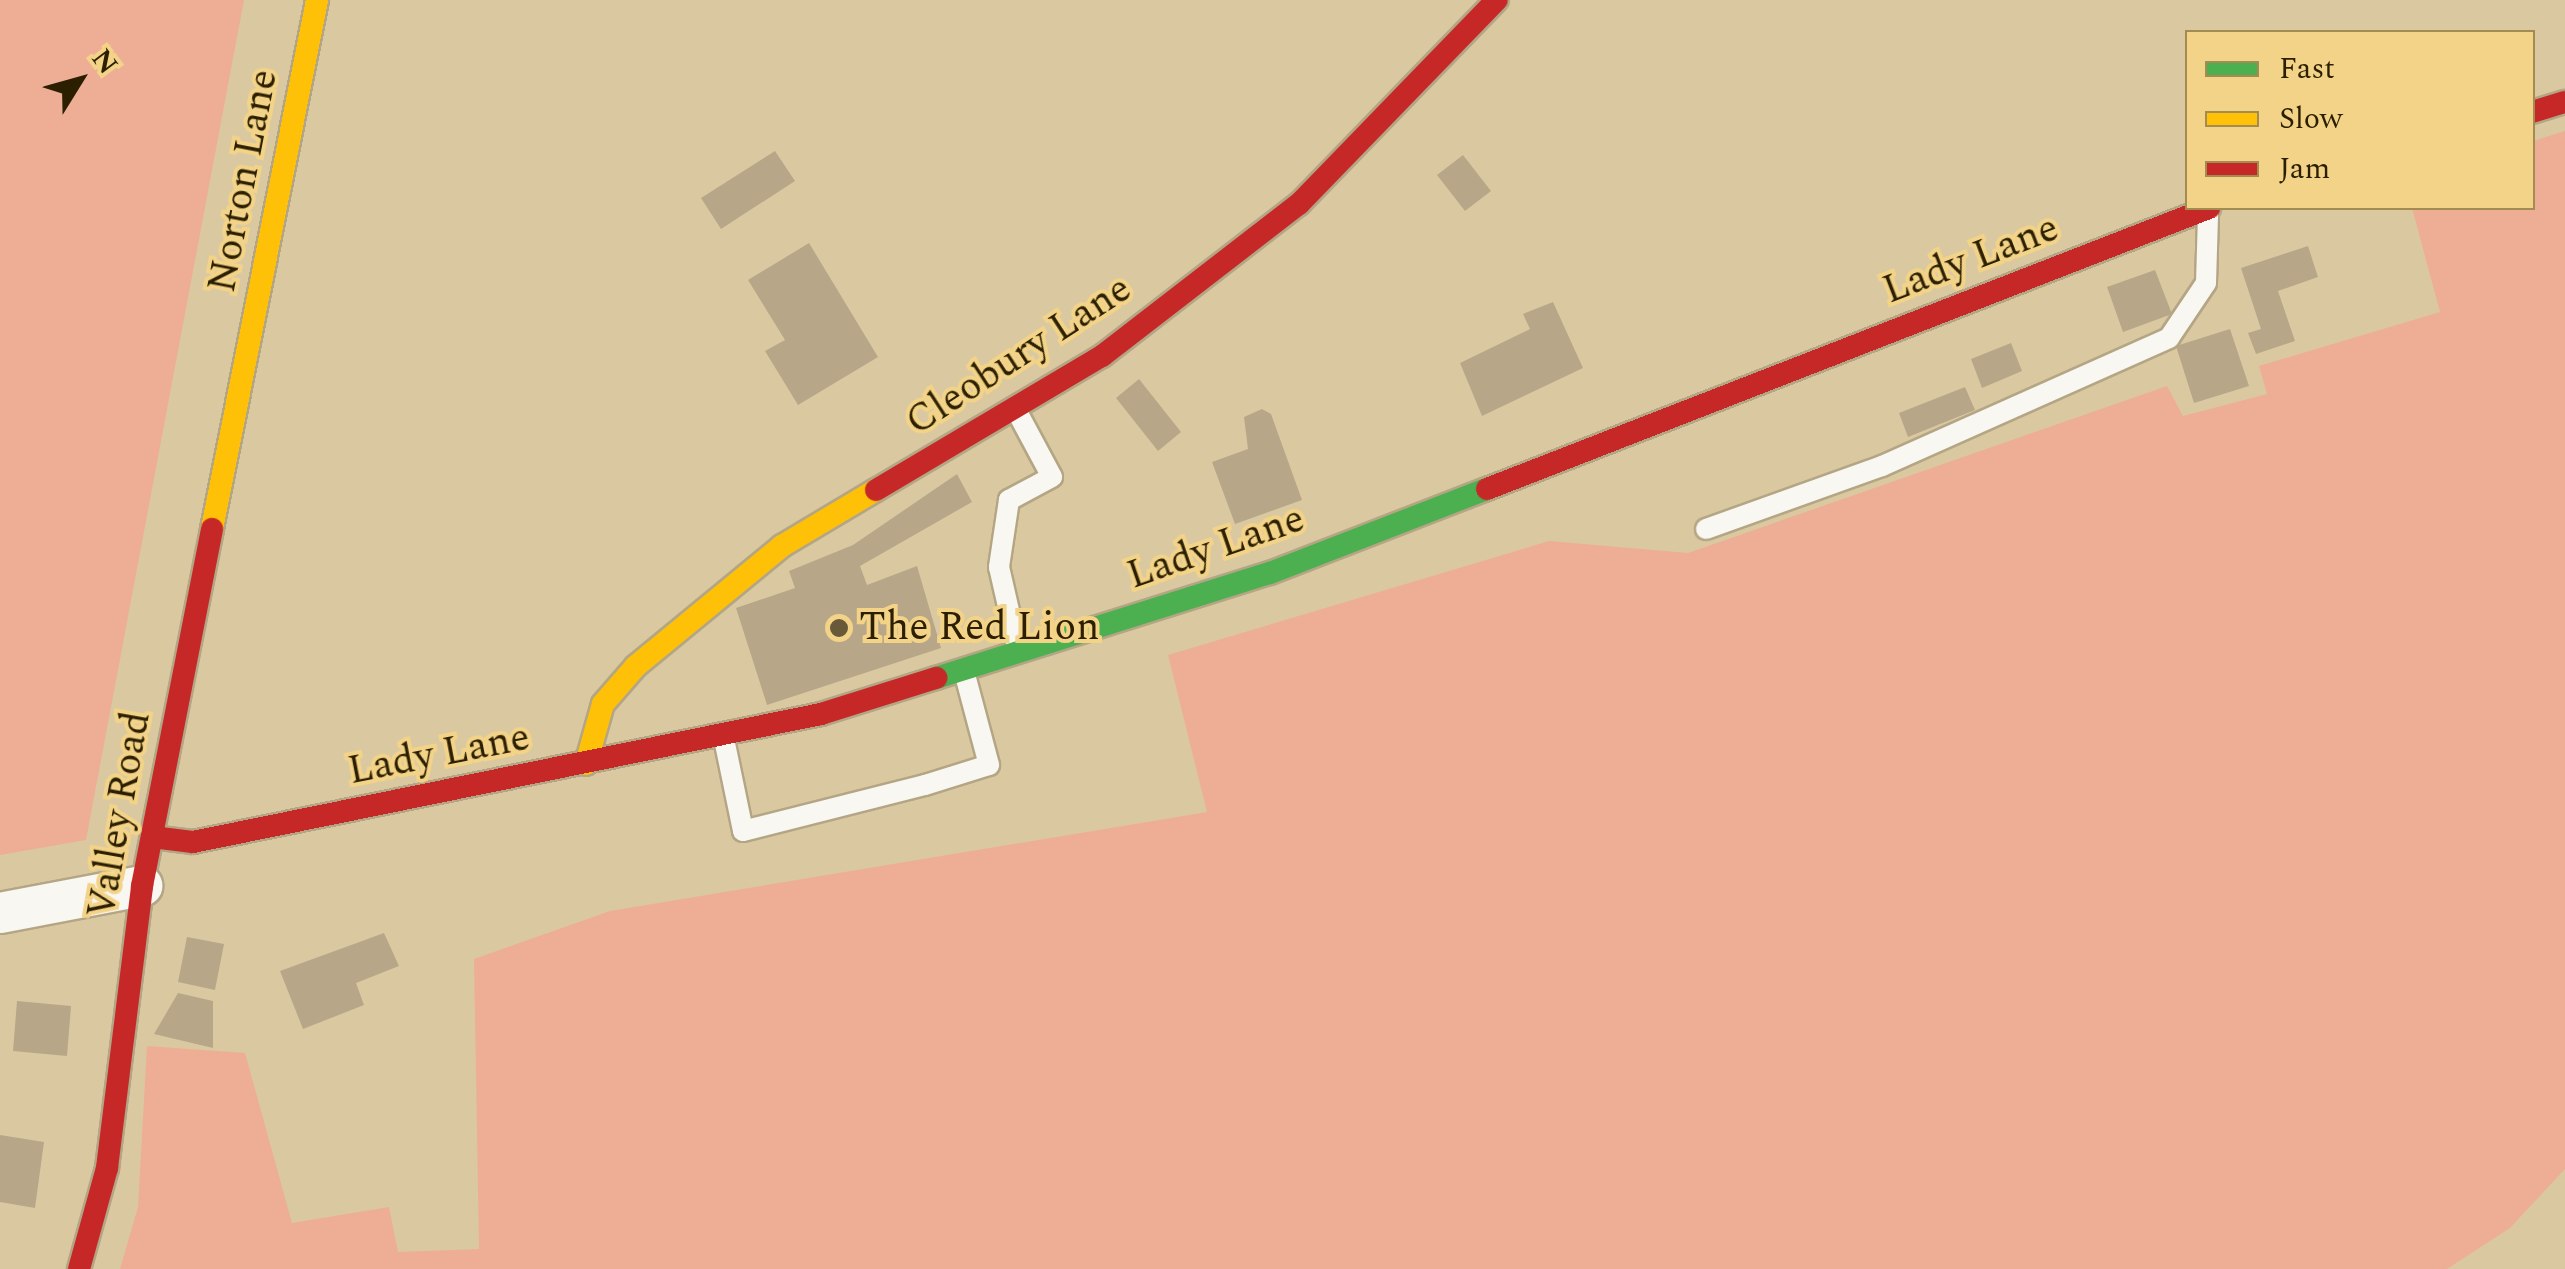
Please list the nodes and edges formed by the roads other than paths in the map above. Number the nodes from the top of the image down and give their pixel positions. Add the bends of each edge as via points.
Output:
1 (317, 0) edge
2 (1497, 0) edge
3 (2565, 102) edge
4 (2535, 111) edge
5 (2203, 210) edge
6 (2208, 210) edge
7 (246, 375) joint
8 (1015, 408) junction
9 (1706, 529) dead end
10 (1018, 652) junction
11 (964, 669) junction
12 (723, 732) junction
13 (586, 764) junction
14 (152, 837) junction
15 (142, 886) junction
16 (0, 913) edge
17 (79, 1269) edge

1 - 7 street, Norton Lane
2 - 8 street, Cleobury Lane via 1299,204 1102,356
3 - 4 street
5 - 10 street, Lady Lane via 1270,573
6 - 9 lane via 2206,283 2170,338 1882,466
7 - 14 street, Valley Road
8 - 10 lane via 1052,477 1009,500 999,567
8 - 13 street, Cleobury Lane via 782,546 636,666 604,704
10 - 11 street, Lady Lane
11 - 12 street, Lady Lane
11 - 12 lane via 989,765 926,785 743,831
12 - 13 street, Lady Lane
13 - 14 street, Lady Lane via 194,842
14 - 15 street, Valley Road
15 - 16 street
15 - 17 street, Valley Road via 107,1168

